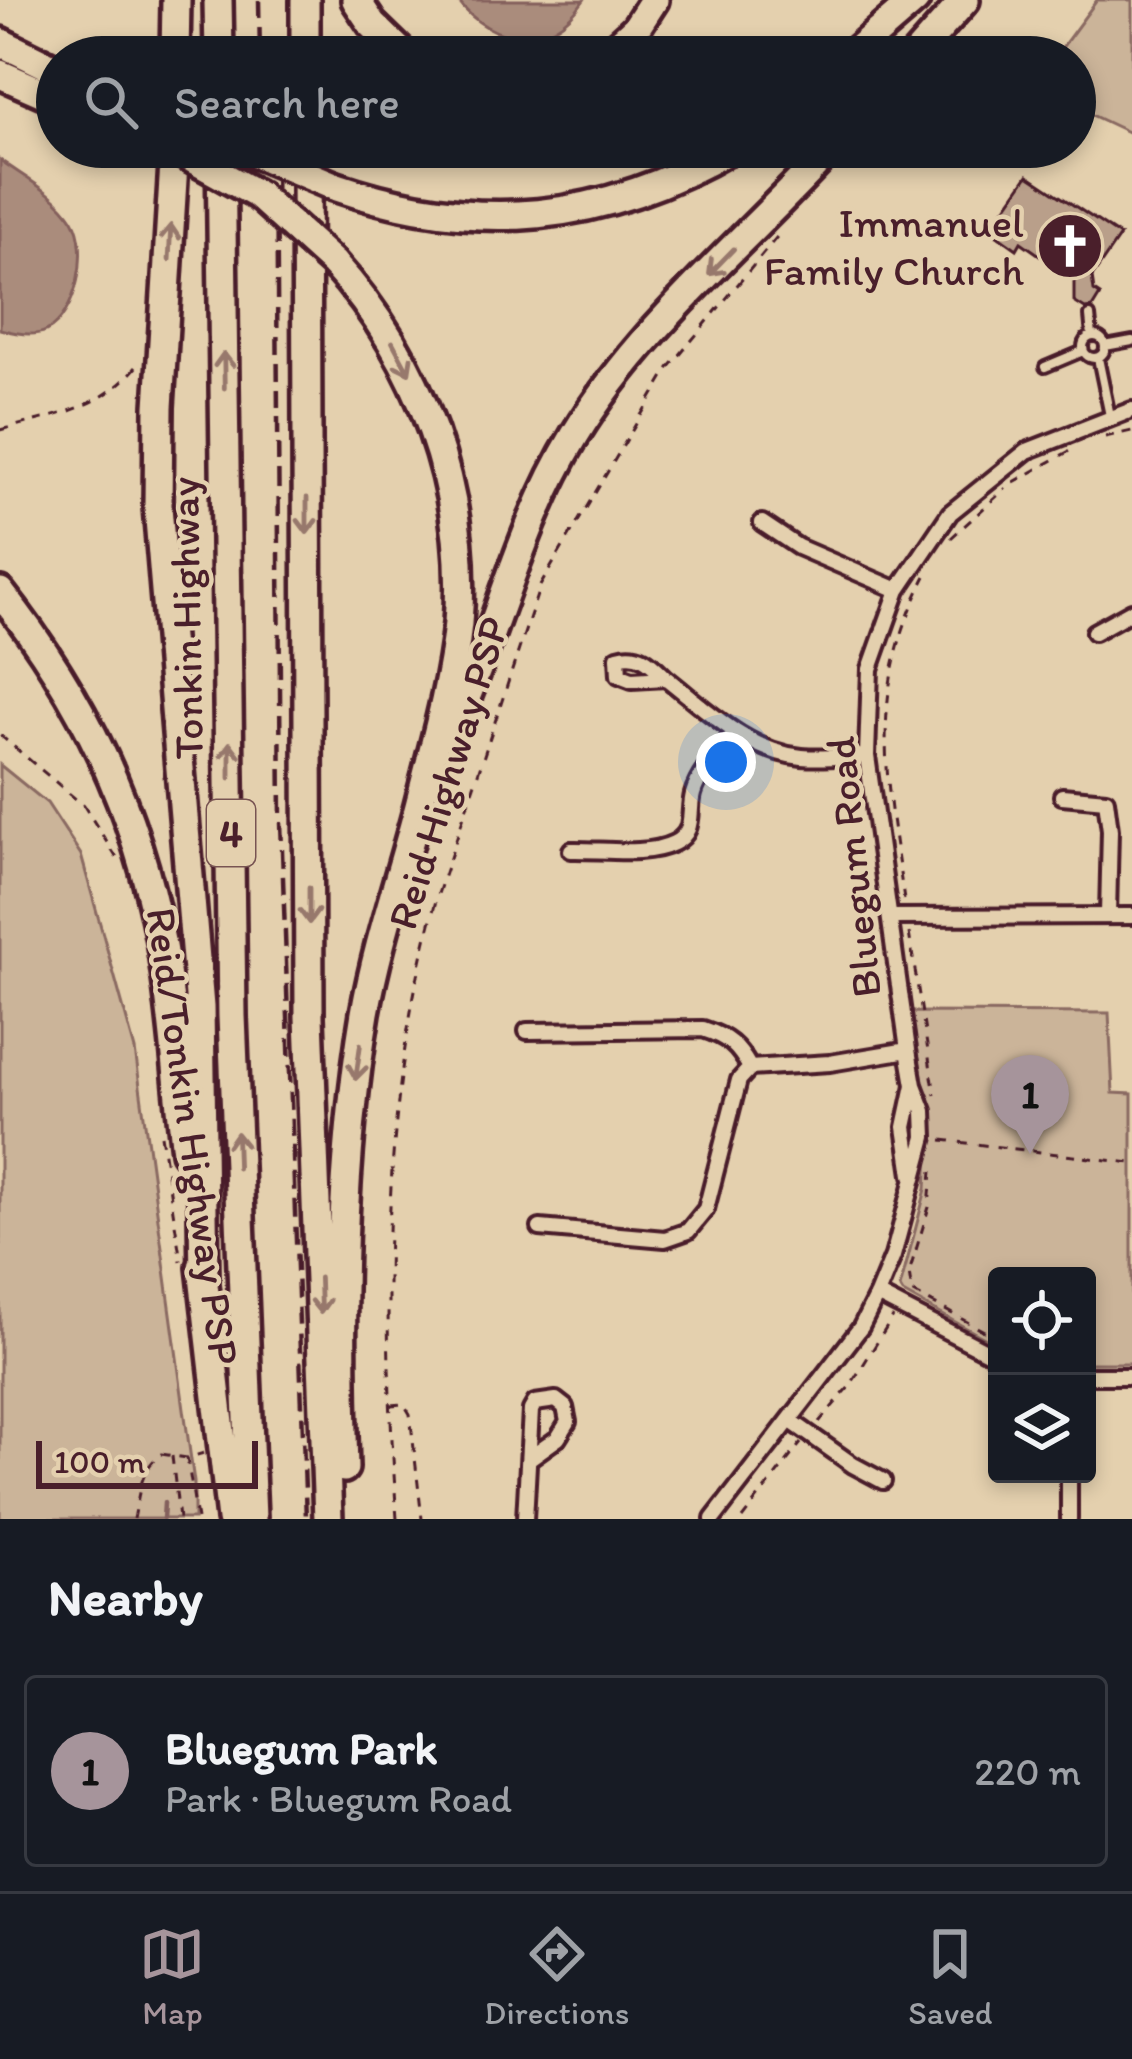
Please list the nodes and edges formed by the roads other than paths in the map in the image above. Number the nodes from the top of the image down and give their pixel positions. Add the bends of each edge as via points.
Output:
1 (176, 0) edge
2 (218, 0) edge
3 (305, 0) edge
4 (356, 0) edge
5 (654, 0) edge
6 (915, 0) edge
7 (965, 0) edge
8 (176, 36) edge
9 (219, 36) edge
10 (305, 36) edge
11 (384, 36) edge
12 (627, 36) edge
13 (874, 36) edge
14 (933, 36) edge
15 (0, 42) edge
16 (36, 60) edge
17 (0, 74) edge
18 (36, 90) edge
19 (172, 168) edge
20 (210, 168) edge
21 (221, 168) edge
22 (291, 168) edge
23 (306, 168) edge
24 (698, 168) edge
25 (812, 168) edge
26 (1090, 316) dead end
27 (1093, 336) junction
28 (1132, 341) edge
29 (1105, 346) junction
30 (1083, 351) junction
31 (1098, 358) junction
32 (1046, 367) dead end
33 (1132, 410) edge
34 (1110, 418) junction
35 (762, 523) dead end
36 (898, 590) junction
37 (0, 592) edge
38 (1132, 610) edge
39 (1094, 632) dead end
40 (666, 678) dead end
41 (735, 732) junction
42 (867, 756) junction
43 (1062, 796) dead end
44 (421, 798) junction
45 (571, 850) dead end
46 (1108, 915) junction
47 (1132, 916) edge
48 (898, 917) junction
49 (527, 1031) dead end
50 (908, 1050) junction
51 (750, 1068) junction
52 (540, 1228) dead end
53 (204, 1281) junction
54 (877, 1295) junction
55 (988, 1351) edge
56 (1096, 1376) edge
57 (1132, 1376) edge
58 (791, 1421) junction
59 (530, 1458) dead end
60 (883, 1481) dead end
61 (1069, 1483) edge
62 (231, 1519) edge
63 (252, 1519) edge
64 (328, 1519) edge
65 (346, 1519) edge
66 (525, 1519) edge
67 (713, 1519) edge
68 (1069, 1519) edge

1 - 8 highway
2 - 9 highway
3 - 10 highway
4 - 11 highway
5 - 12 highway
6 - 13 highway
7 - 14 highway
15 - 16 highway
17 - 18 highway
53 -> 19 highway via 200,1007 158,507
20 -> 44 highway, bridge via 258,195 373,311 414,382 442,459 458,560 458,622
63 -> 21 highway, Tonkin Highway / 4 via 232,1016
22 - 24 highway, bridge via 381,202 485,218 591,207
23 -> 64 highway, 4 via 309,1017
25 -> 44 highway via 630,356 574,437 529,526
26 - 27 lane
27 - 29 lane
27 - 30 lane
28 - 29 lane
29 - 31 lane
30 - 31 lane
30 - 32 lane
31 - 34 lane
33 - 34 street, Bluegum Road
34 - 36 street, Bluegum Road via 1028,451 950,513
35 - 36 street
36 - 42 street, Bluegum Road via 870,670
37 - 53 highway via 96,738 144,867 169,993
38 - 39 street
40 - 41 street
41 - 42 street via 800,758
41 - 45 street via 700,780 692,824 676,842
42 - 48 street, Bluegum Road
43 - 46 street via 1106,800
44 -> 65 highway via 382,929 351,1121
46 - 47 street
46 - 48 street
48 - 50 street, Bluegum Road
49 - 51 street via 703,1029 739,1047
50 - 51 street
50 - 54 street, Bluegum Road via 925,1136
51 - 52 street via 739,1080 706,1209 688,1231 664,1239
53 - 62 highway
54 - 55 street via 907,1298
54 - 58 street, Bluegum Road
56 - 57 street
58 - 60 street
58 - 67 street, Bluegum Road
59 - 66 street
61 - 68 street

